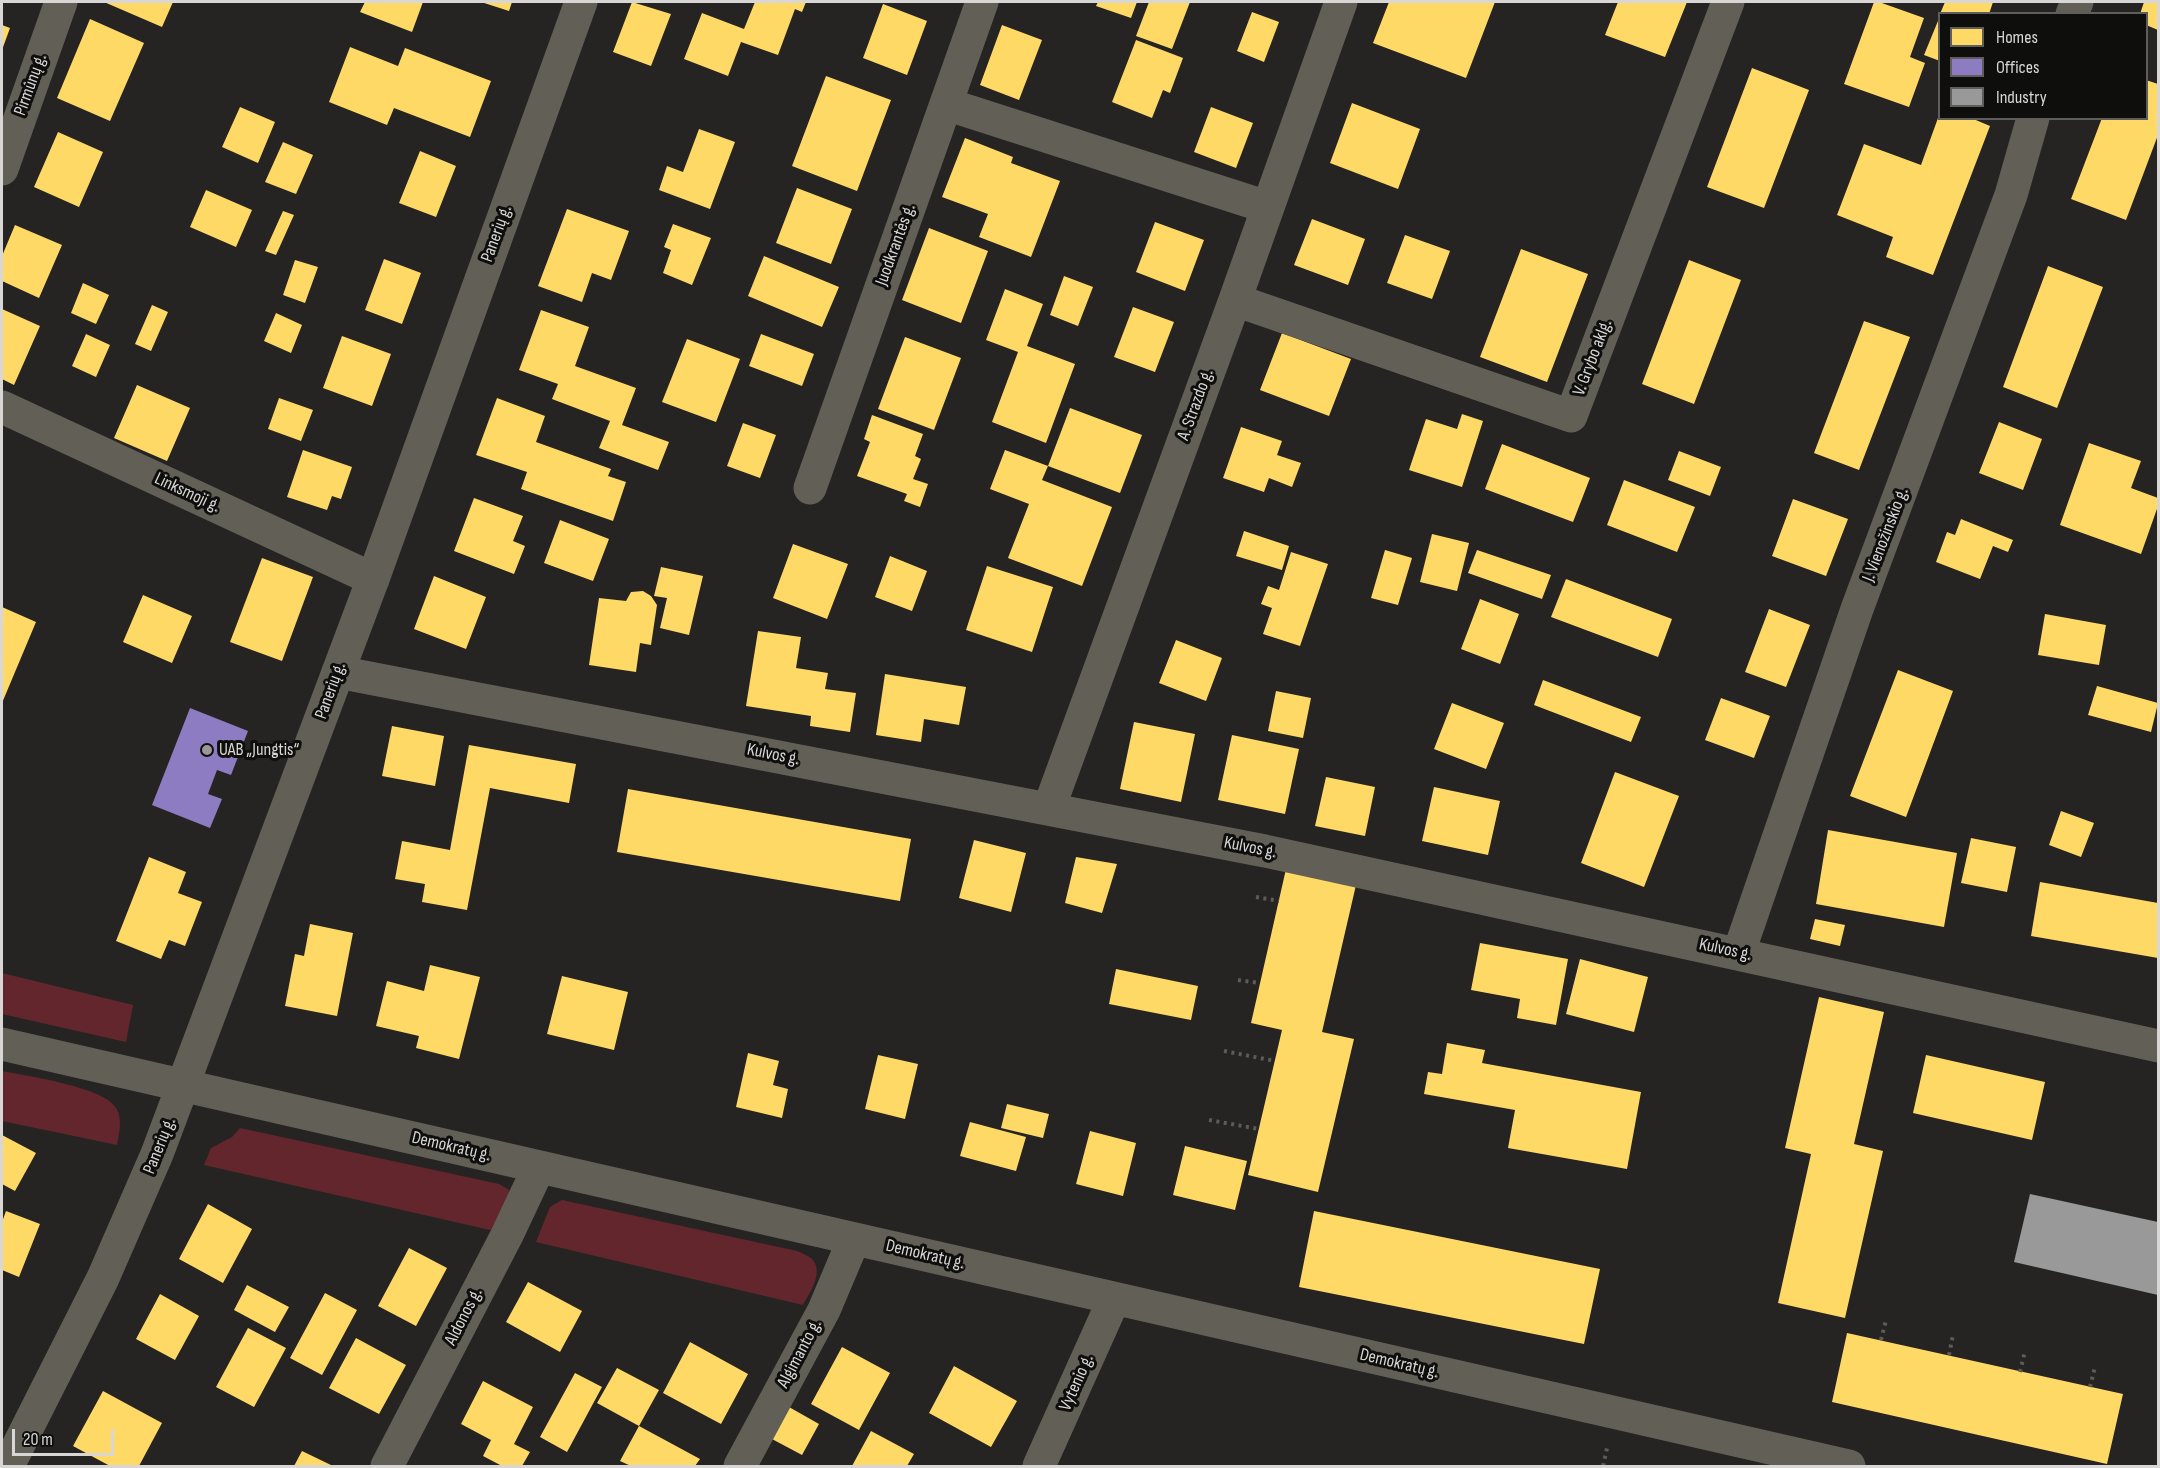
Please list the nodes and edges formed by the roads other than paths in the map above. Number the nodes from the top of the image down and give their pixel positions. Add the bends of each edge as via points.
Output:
1 (61, 2) edge
2 (580, 2) edge
3 (982, 2) edge
4 (1341, 2) edge
5 (1728, 2) edge
6 (946, 104) junction
7 (2032, 120) edge
8 (2, 169) edge
9 (1267, 207) junction
10 (1235, 300) junction
11 (2, 407) edge
12 (810, 488) dead end
13 (373, 579) junction
14 (338, 672) junction
15 (1049, 808) junction
16 (1739, 952) junction
17 (2, 1044) edge
18 (2158, 1046) edge
19 (183, 1086) junction
20 (539, 1167) junction
21 (854, 1239) junction
22 (1114, 1299) junction
23 (8, 1467) edge
24 (387, 1467) edge
25 (740, 1467) edge
26 (1039, 1467) edge
27 (1848, 1467) edge

1 - 8 street, Pirmūnų g.
2 - 13 street, Panerių g.
3 - 6 street, Juodkrantės g.
4 - 9 street, A. Strazdo g.
5 - 10 street, V. Grybo aklg. via 1571,416
6 - 9 street
6 - 12 street, Juodkrantės g.
7 - 16 street, J. Vienožinskio g. via 2011,195 1857,609
9 - 10 street, A. Strazdo g.
10 - 15 street, A. Strazdo g.
11 - 13 street, Linksmoji g.
13 - 14 street, Panerių g.
14 - 15 street, Kulvos g.
14 - 19 street, Panerių g.
15 - 16 street, Kulvos g. via 1265,850
16 - 18 street, Kulvos g.
17 - 19 street, Demokratų g.
19 - 20 street, Demokratų g.
19 - 23 street, Panerių g. via 104,1278
20 - 21 street, Demokratų g.
20 - 24 street, Aldonos g.
21 - 22 street, Demokratų g.
21 - 25 street, Algimanto g. via 824,1310
22 - 26 street, Vytenio g.
22 - 27 street, Demokratų g.

